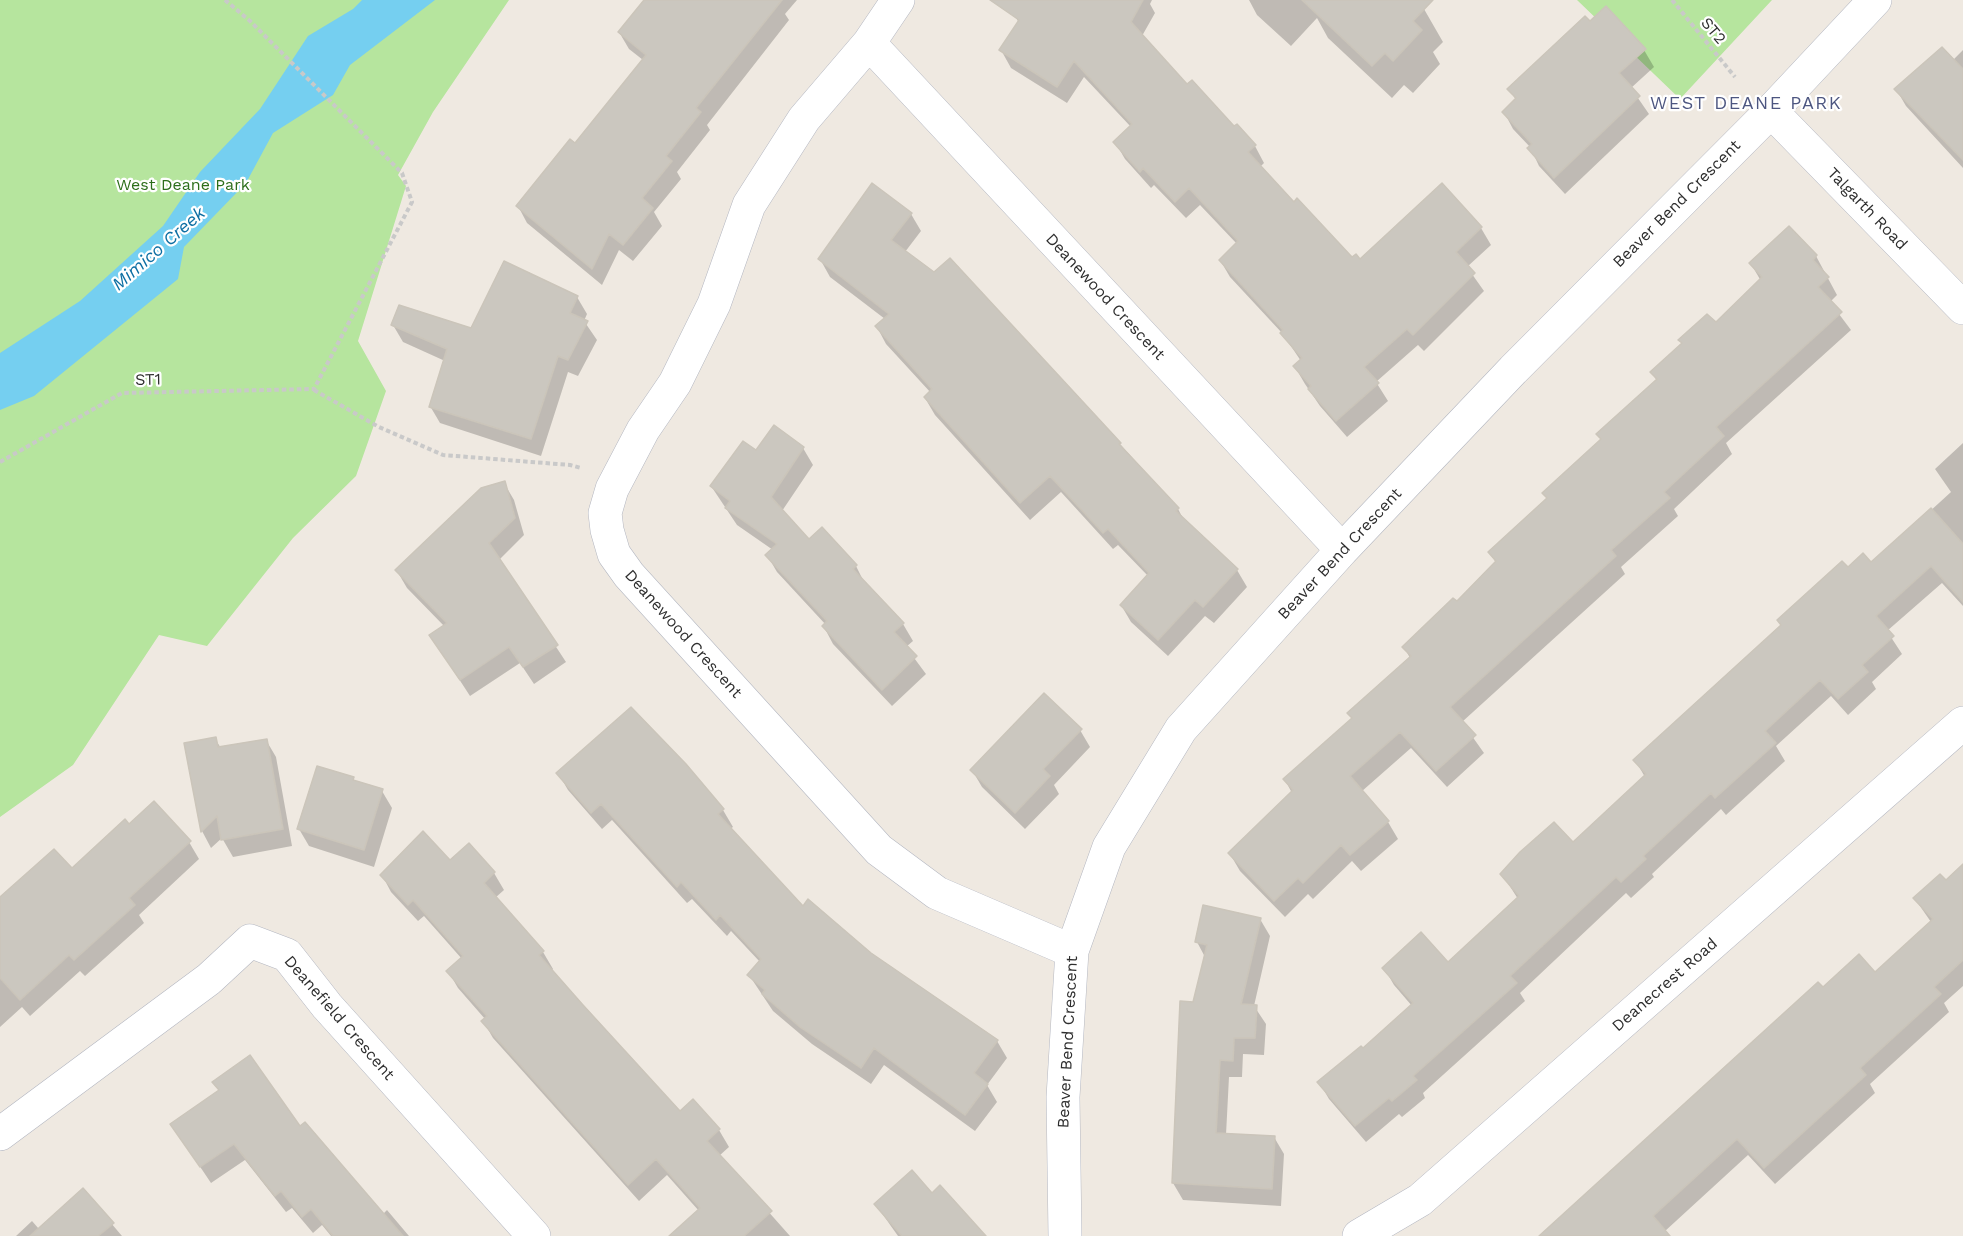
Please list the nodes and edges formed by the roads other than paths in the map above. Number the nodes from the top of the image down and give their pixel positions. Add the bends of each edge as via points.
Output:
1 (898, 0) edge
2 (1875, 0) edge
3 (869, 43) junction
4 (1771, 111) junction
5 (1963, 308) edge
6 (1342, 550) junction
7 (1963, 723) edge
8 (1072, 951) junction
9 (0, 1134) edge
10 (534, 1236) edge
11 (1065, 1236) edge
12 (1359, 1236) edge

1 - 3 street, Deanewood Crescent
2 - 4 street, Beaver Bend Crescent
3 - 6 street, Deanewood Crescent
3 - 8 street, Deanewood Crescent via 804,119 748,204 714,304 675,383 643,430 612,489 605,513 607,530 614,554 629,575 879,850 937,893
4 - 5 street, Talgarth Road
4 - 6 street, Beaver Bend Crescent via 1513,370
6 - 8 street, Beaver Bend Crescent via 1181,729 1109,847
7 - 12 street, Deanecrest Road via 1420,1200
8 - 11 street, Beaver Bend Crescent via 1063,1096
9 - 10 street, Deanefield Crescent via 209,979 250,941 287,955 327,1006

